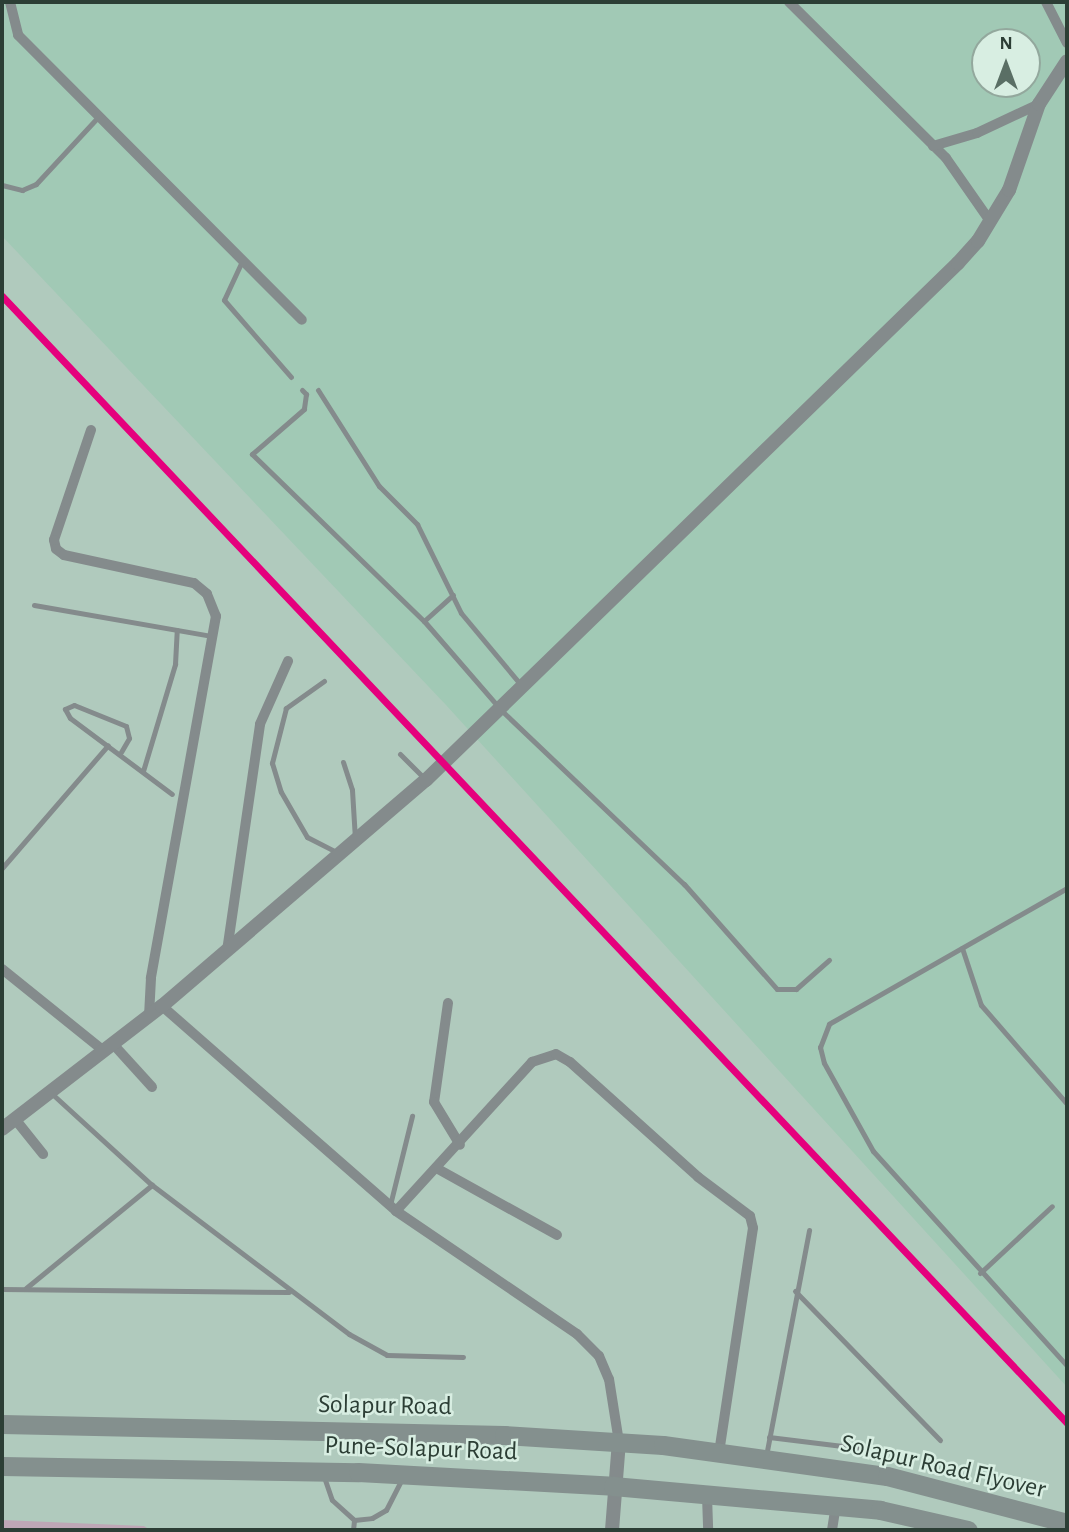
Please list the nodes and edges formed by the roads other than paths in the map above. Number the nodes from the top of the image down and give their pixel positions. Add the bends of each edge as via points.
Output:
1 (789, 2) edge
2 (1046, 2) edge
3 (7, 5) edge
4 (1067, 43) edge
5 (1067, 61) edge
6 (1039, 104) junction
7 (100, 115) junction
8 (933, 146) junction
9 (2, 185) edge
10 (990, 221) junction
11 (244, 257) junction
12 (302, 320) dead end
13 (291, 377) dead end
14 (302, 390) dead end
15 (318, 390) dead end
16 (91, 430) dead end
17 (453, 596) junction
18 (34, 605) dead end
19 (424, 621) junction
20 (177, 630) junction
21 (216, 636) junction
22 (288, 661) dead end
23 (324, 681) dead end
24 (524, 688) junction
25 (501, 710) junction
26 (108, 746) junction
27 (121, 752) junction
28 (400, 754) dead end
29 (343, 762) dead end
30 (143, 771) junction
31 (426, 780) junction
32 (172, 794) dead end
33 (355, 842) junction
34 (341, 854) junction
35 (2, 868) edge
36 (1067, 888) edge
37 (962, 948) junction
38 (227, 951) junction
39 (829, 960) dead end
40 (2, 969) edge
41 (448, 1003) dead end
42 (162, 1006) junction
43 (149, 1016) junction
44 (108, 1047) junction
45 (152, 1087) dead end
46 (50, 1092) junction
47 (1067, 1104) edge
48 (412, 1116) dead end
49 (15, 1119) junction
50 (2, 1129) edge
51 (460, 1145) junction
52 (43, 1154) dead end
53 (438, 1169) junction
54 (152, 1185) junction
55 (1052, 1206) dead end
56 (393, 1208) junction
57 (808, 1230) dead end
58 (557, 1235) dead end
59 (980, 1273) junction
60 (2, 1289) edge
61 (26, 1289) junction
62 (795, 1291) junction
63 (289, 1292) junction
64 (463, 1357) dead end
65 (1067, 1366) edge
66 (2, 1424) edge
67 (769, 1437) junction
68 (940, 1440) dead end
69 (619, 1442) junction
70 (883, 1451) dead end
71 (719, 1452) junction
72 (765, 1459) junction
73 (2, 1466) edge
74 (322, 1471) junction
75 (403, 1474) junction
76 (613, 1486) junction
77 (707, 1496) junction
78 (836, 1506) junction
79 (354, 1520) junction
80 (1067, 1522) edge
81 (353, 1530) edge
82 (612, 1530) edge
83 (708, 1530) edge
84 (832, 1530) edge
85 (968, 1530) edge

1 - 8 street
2 - 4 street
3 - 7 street via 18,35
5 - 6 street
6 - 8 street
6 - 10 street via 1009,190
7 - 9 lane via 36,184 22,190
7 - 11 street
8 - 10 street via 966,183
10 - 24 street via 958,263
11 - 12 street
11 - 13 lane via 225,300
14 - 19 lane via 306,394 304,409 252,454
15 - 17 lane via 379,485 418,524
16 - 21 street via 54,540 56,549 64,555 194,583 212,605
17 - 19 lane
17 - 24 lane via 461,613
18 - 20 lane
19 - 25 lane
20 - 21 lane
20 - 30 lane via 175,664
21 - 43 street via 151,978
22 - 38 street via 260,724
23 - 34 lane via 286,708 272,763 281,792 307,837
24 - 25 street
25 - 31 street
25 - 39 lane via 684,884 777,989 796,989
26 - 27 lane
26 - 27 lane via 70,718 65,709 74,705 126,726 129,738
26 - 35 lane
27 - 30 lane
28 - 31 lane
29 - 33 lane via 352,790
30 - 32 lane
31 - 33 street
33 - 34 street
34 - 38 street
36 - 37 lane
37 - 47 lane via 981,1005
37 - 59 lane via 829,1024 820,1047 824,1063 873,1151
38 - 42 street
40 - 44 street
41 - 51 street via 434,1102
42 - 43 street
42 - 56 street
43 - 44 street
44 - 45 street
44 - 46 street
46 - 49 street
46 - 54 lane
48 - 56 lane
49 - 50 street
49 - 52 street
51 - 53 street
51 - 71 street via 532,1062 556,1054 750,1216 753,1228
53 - 56 street
53 - 58 street
54 - 61 lane
54 - 63 lane
55 - 59 lane
56 - 69 street via 577,1334 592,1349 609,1379
57 - 62 lane
59 - 65 lane
60 - 61 lane
61 - 63 lane
62 - 67 lane
62 - 68 lane
63 - 64 lane via 387,1355
66 - 69 highway, Solapur Road via 505,1435
67 - 70 lane
67 - 72 lane
69 - 71 highway, Solapur Road
69 - 76 street
71 - 72 highway, Solapur Road
72 - 80 highway, Solapur Road Flyover via 887,1476
73 - 74 highway, Pune-Solapur Road
74 - 75 highway, Pune-Solapur Road
74 - 79 lane via 332,1500
75 - 76 highway, Pune-Solapur Road
75 - 79 lane via 400,1489 386,1510
76 - 77 highway, Pune-Solapur Road
76 - 82 street
77 - 78 highway, Pune-Solapur Road
77 - 83 street
78 - 84 street
78 - 85 highway via 880,1510
79 - 81 lane

